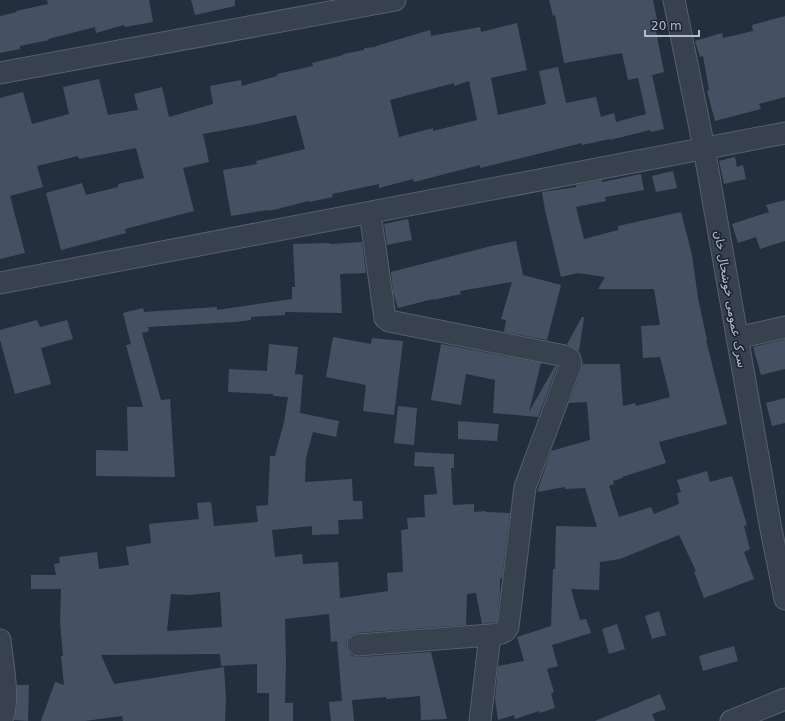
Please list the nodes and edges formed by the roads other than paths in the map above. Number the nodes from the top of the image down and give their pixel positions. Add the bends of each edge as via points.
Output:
1 (395, 0) edge
2 (674, 0) edge
3 (0, 73) edge
4 (785, 133) edge
5 (704, 148) junction
6 (370, 213) junction
7 (0, 283) edge
8 (785, 327) edge
9 (737, 338) junction
10 (778, 522) edge
11 (785, 599) edge
12 (490, 635) junction
13 (0, 640) edge
14 (358, 645) dead end
15 (785, 699) edge
16 (1, 721) edge
17 (480, 721) edge
18 (731, 721) edge

1 - 3 street
2 - 5 street, سرک عمومی خوشحال خان
4 - 5 street
5 - 6 street
5 - 9 street, سرک عمومی خوشحال خان
6 - 7 street
6 - 12 street via 385,318 570,359 571,364 525,487 508,626 506,631
8 - 9 street
9 - 10 street, سرک عمومی خوشحال خان
10 - 11 street, سرک عمومی خوشحال خان
12 - 14 street
12 - 17 street
13 - 16 street via 6,699 5,715
15 - 18 street

